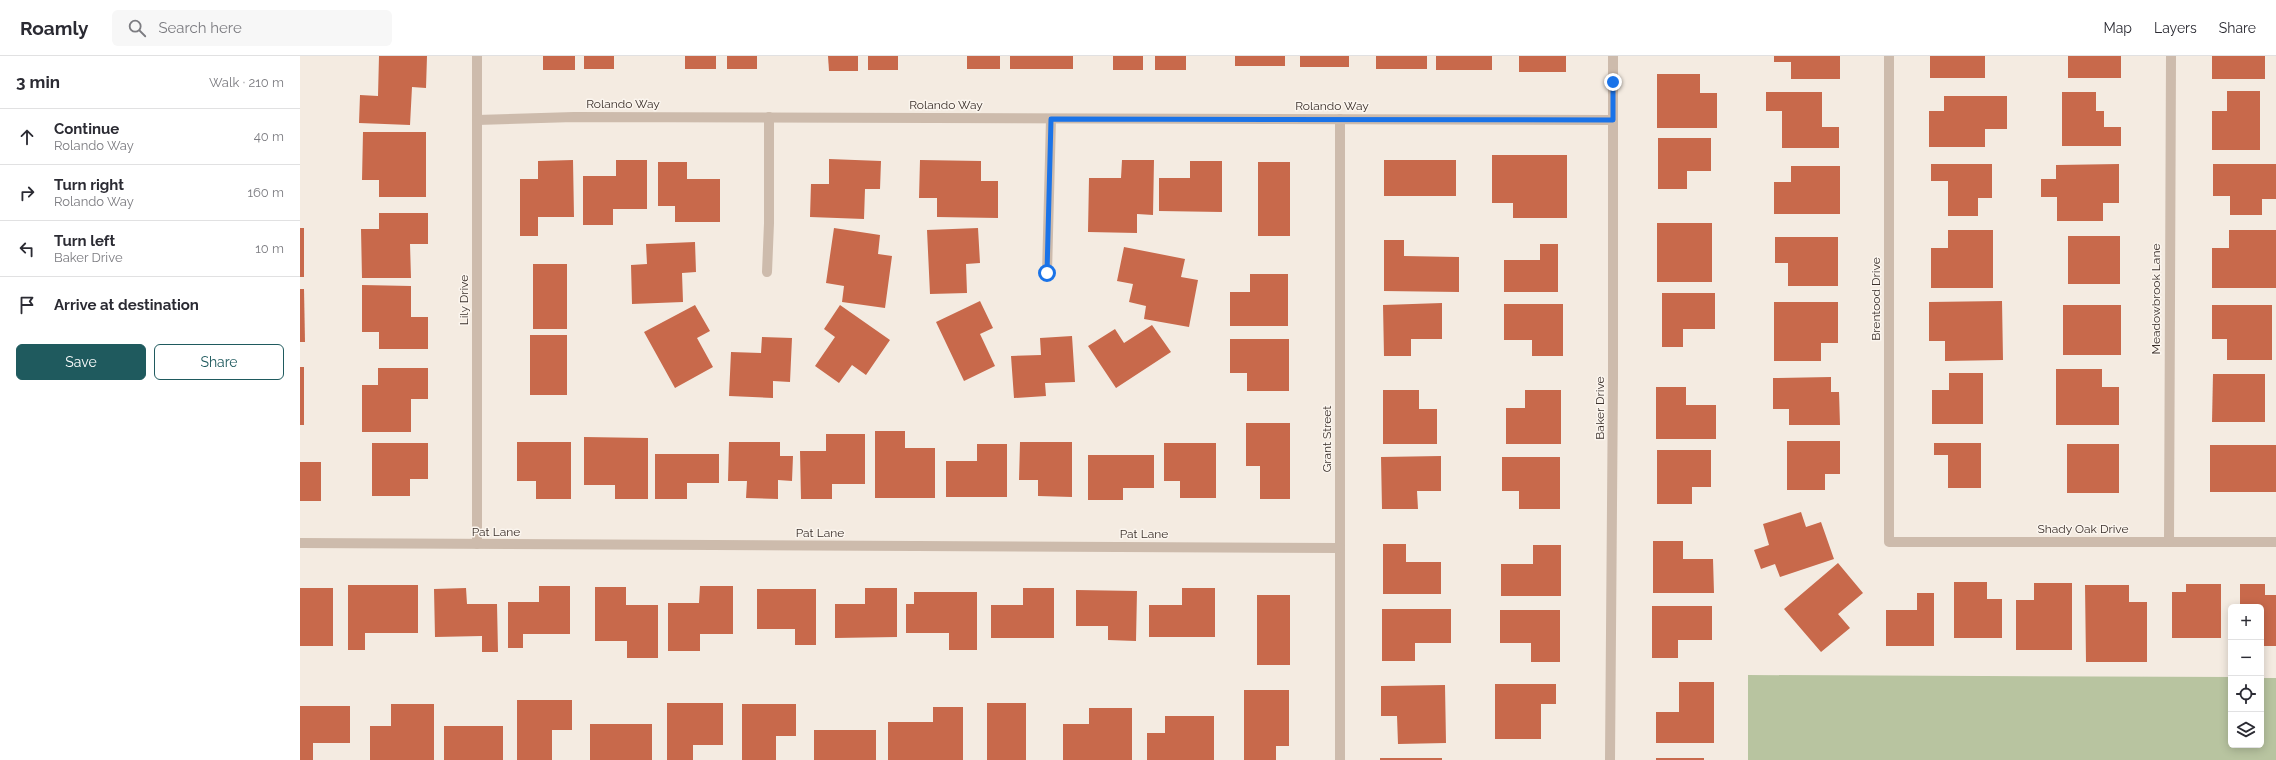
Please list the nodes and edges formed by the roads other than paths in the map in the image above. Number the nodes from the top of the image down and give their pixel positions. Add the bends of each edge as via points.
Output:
1 (478, 56) edge
2 (1613, 56) edge
3 (1889, 56) edge
4 (2171, 56) edge
5 (769, 117) junction
6 (1051, 119) junction
7 (1340, 119) junction
8 (478, 120) junction
9 (1613, 120) junction
10 (767, 272) dead end
11 (1047, 273) dead end
12 (1889, 542) joint
13 (2169, 542) junction
14 (2276, 542) edge
15 (300, 544) edge
16 (478, 544) junction
17 (1340, 548) junction
18 (1340, 760) edge
19 (1610, 760) edge

1 - 8 street, Lily Drive
2 - 9 street, Baker Drive
3 - 12 street, Brentood Drive
4 - 13 street, Meadowbrook Lane
5 - 6 street, Rolando Way
5 - 8 street, Rolando Way via 574,117
5 - 10 street
6 - 7 street, Rolando Way
6 - 11 street
7 - 9 street, Rolando Way
7 - 17 street, Grant Street
8 - 16 street, Lily Drive
9 - 19 street, Baker Drive
12 - 13 street, Shady Oak Drive
13 - 14 street, Shady Oak Drive
15 - 16 street, Pat Lane
16 - 17 street, Pat Lane
17 - 18 street, Grant Street

